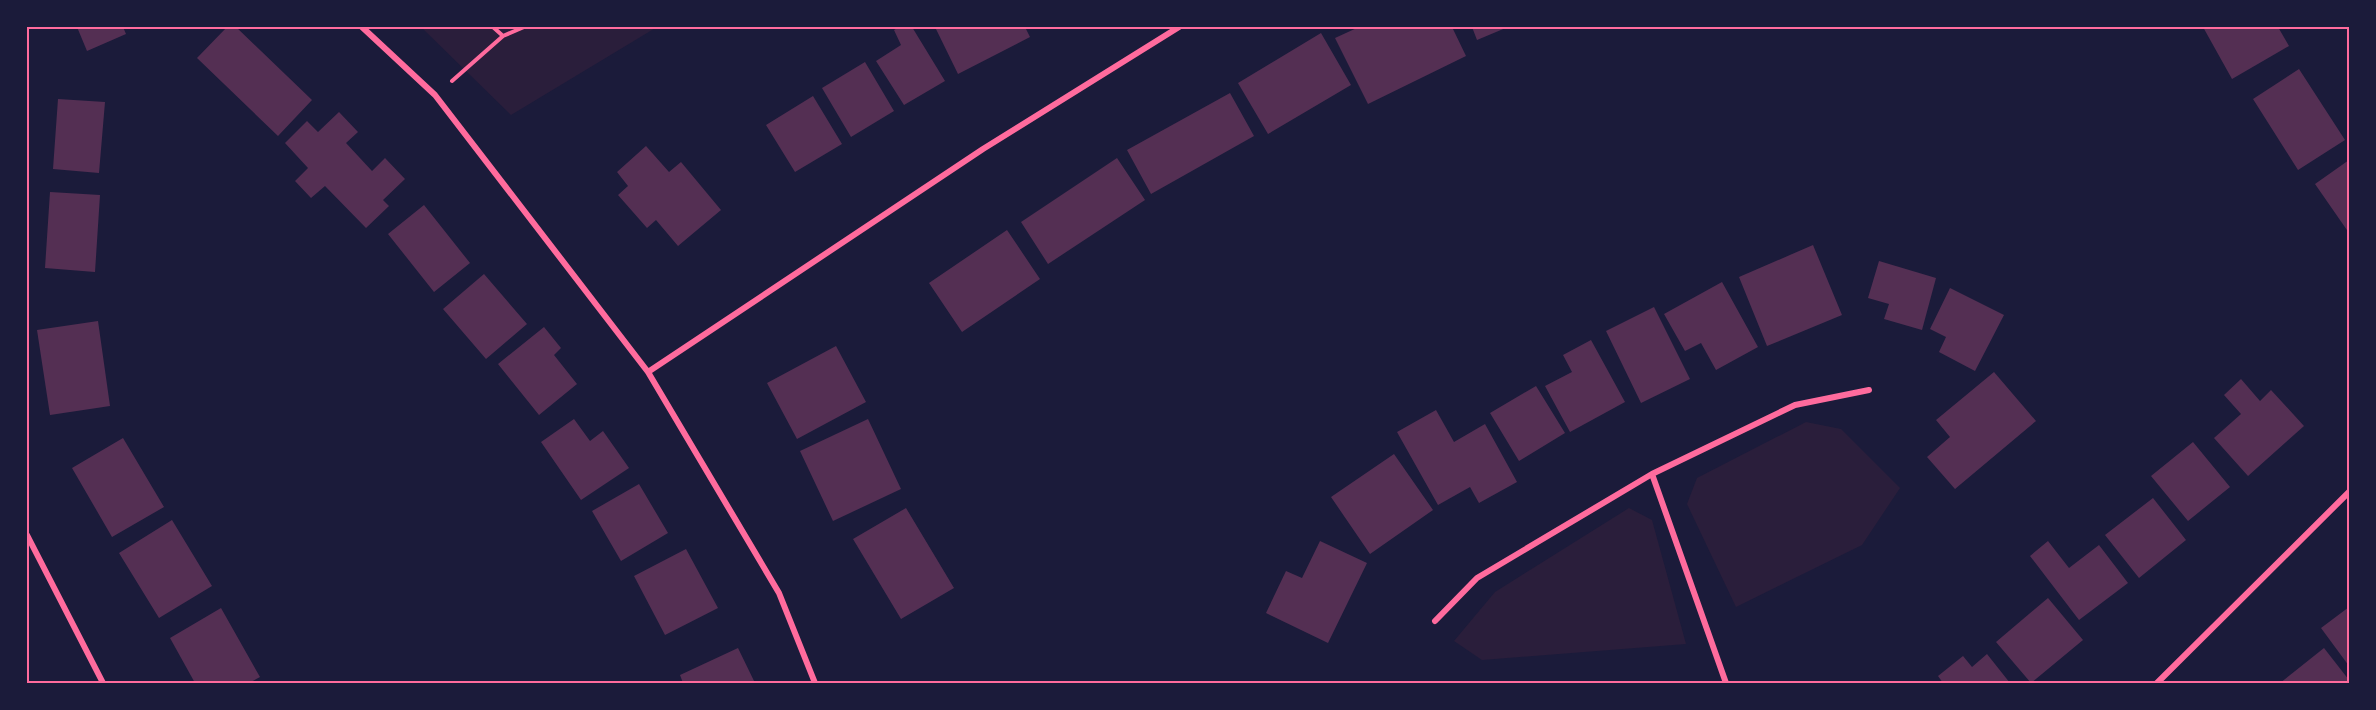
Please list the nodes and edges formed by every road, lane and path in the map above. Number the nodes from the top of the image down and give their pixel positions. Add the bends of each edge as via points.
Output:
1 (362, 27) edge
2 (493, 27) edge
3 (524, 27) edge
4 (1179, 27) edge
5 (503, 36) junction
6 (435, 95) junction
7 (648, 372) junction
8 (1869, 390) dead end
9 (1652, 474) junction
10 (2349, 492) edge
11 (27, 536) edge
12 (1435, 621) dead end
13 (103, 683) edge
14 (815, 683) edge
15 (1726, 683) edge
16 (2157, 683) edge

1 - 6 street
2 - 5 path
3 - 5 path
4 - 7 street via 982,149
5 - 6 path
6 - 7 street
7 - 14 street via 779,593
8 - 9 street via 1795,405
9 - 12 street via 1477,579
9 - 15 street
10 - 16 street
11 - 13 street

